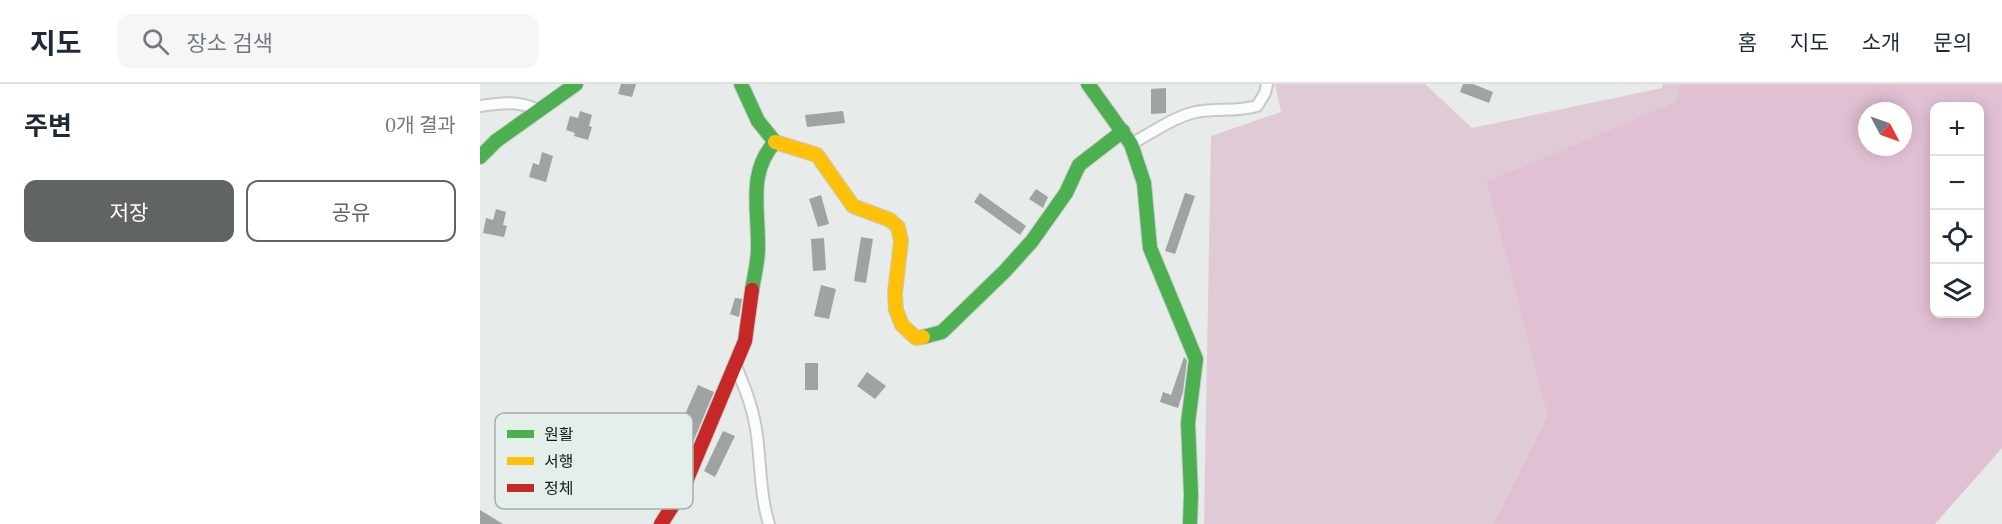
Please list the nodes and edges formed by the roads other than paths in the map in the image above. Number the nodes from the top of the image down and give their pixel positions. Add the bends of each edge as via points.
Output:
1 (576, 84) edge
2 (741, 84) edge
3 (1088, 84) edge
4 (1267, 84) edge
5 (480, 106) edge
6 (539, 111) junction
7 (1123, 131) junction
8 (775, 142) junction
9 (1131, 144) junction
10 (480, 157) edge
11 (735, 364) junction
12 (693, 465) edge
13 (671, 509) edge
14 (661, 524) edge
15 (769, 524) edge
16 (1190, 524) edge

1 - 6 street
2 - 8 street via 758,121
3 - 7 street
4 - 9 street via 1257,106 1196,112
5 - 6 street via 511,103
6 - 10 street
7 - 8 street via 1079,165 1066,192 1032,241 1005,271 942,332 916,338 902,325 896,310 901,241 898,227 853,206 816,155
7 - 9 street
8 - 11 street via 764,154 756,180 758,250 745,341
9 - 16 street via 1144,183 1150,248 1196,359 1188,423
11 - 12 street
11 - 15 street via 750,399 762,503
13 - 14 street

